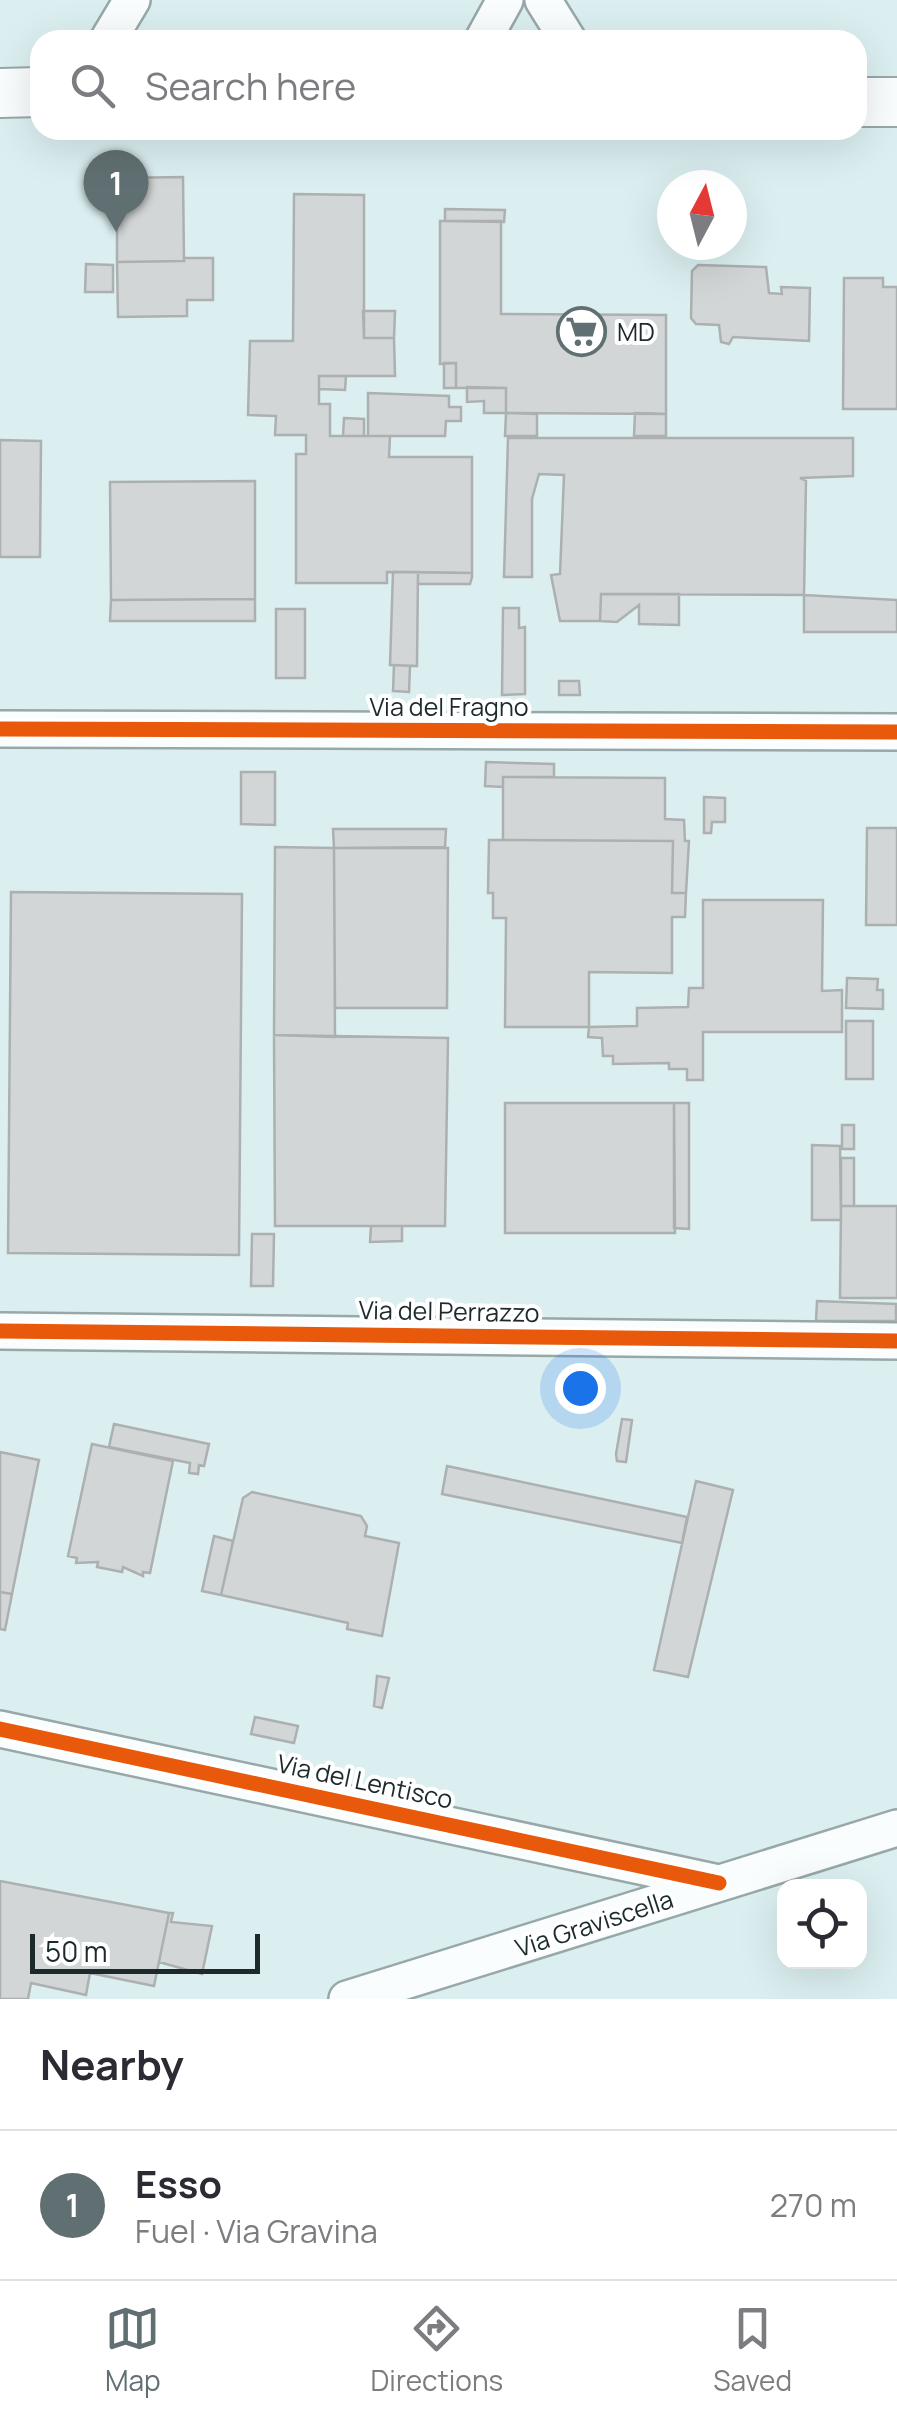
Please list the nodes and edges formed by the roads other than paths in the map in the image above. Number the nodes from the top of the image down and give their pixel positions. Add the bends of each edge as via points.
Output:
1 (132, 0) edge
2 (505, 0) edge
3 (543, 0) edge
4 (114, 30) edge
5 (488, 30) edge
6 (562, 30) edge
7 (30, 92) edge
8 (0, 93) edge
9 (867, 102) edge
10 (897, 102) edge
11 (0, 729) edge
12 (897, 732) edge
13 (0, 1331) edge
14 (897, 1342) edge
15 (0, 1728) edge
16 (897, 1828) edge
17 (719, 1882) junction
18 (348, 1999) edge

1 - 4 street
2 - 5 street
3 - 6 street
7 - 8 main road
9 - 10 main road
11 - 12 street, Via del Fragno
13 - 14 street, Via del Perrazzo
15 - 17 street, Via del Lentisco
16 - 17 street, Via Graviscella
17 - 18 street, Via Graviscella

